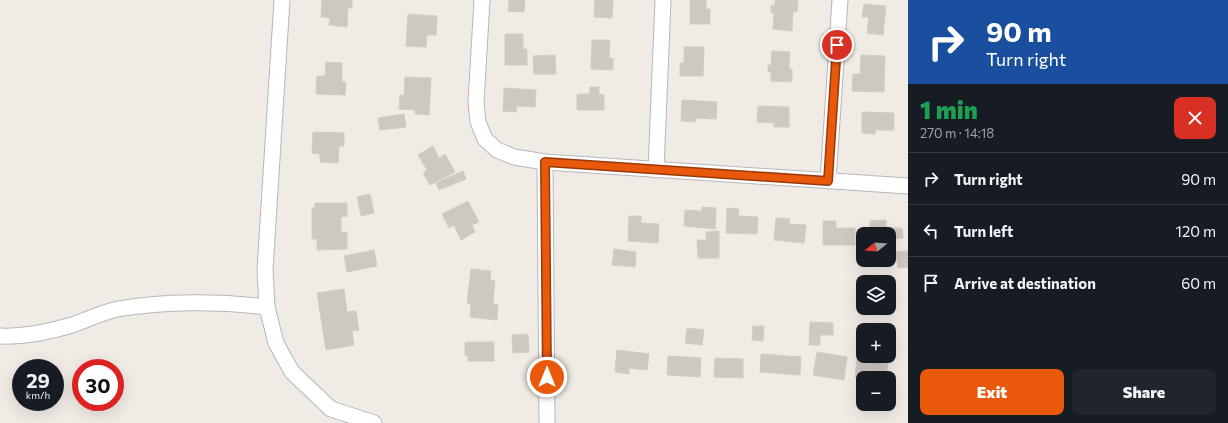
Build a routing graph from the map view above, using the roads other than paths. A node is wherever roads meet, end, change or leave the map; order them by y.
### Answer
1 (282, 0) edge
2 (482, 0) edge
3 (663, 0) edge
4 (840, 0) edge
5 (545, 162) junction
6 (656, 170) junction
7 (828, 181) junction
8 (908, 186) edge
9 (267, 307) junction
10 (0, 336) edge
11 (331, 409) junction
12 (338, 423) edge
13 (374, 423) edge
14 (547, 423) edge

1 - 9 street
2 - 5 street
3 - 6 street
4 - 7 street
5 - 6 street
5 - 14 street
6 - 7 street
7 - 8 street
9 - 10 street
9 - 11 street
11 - 12 street
11 - 13 street

